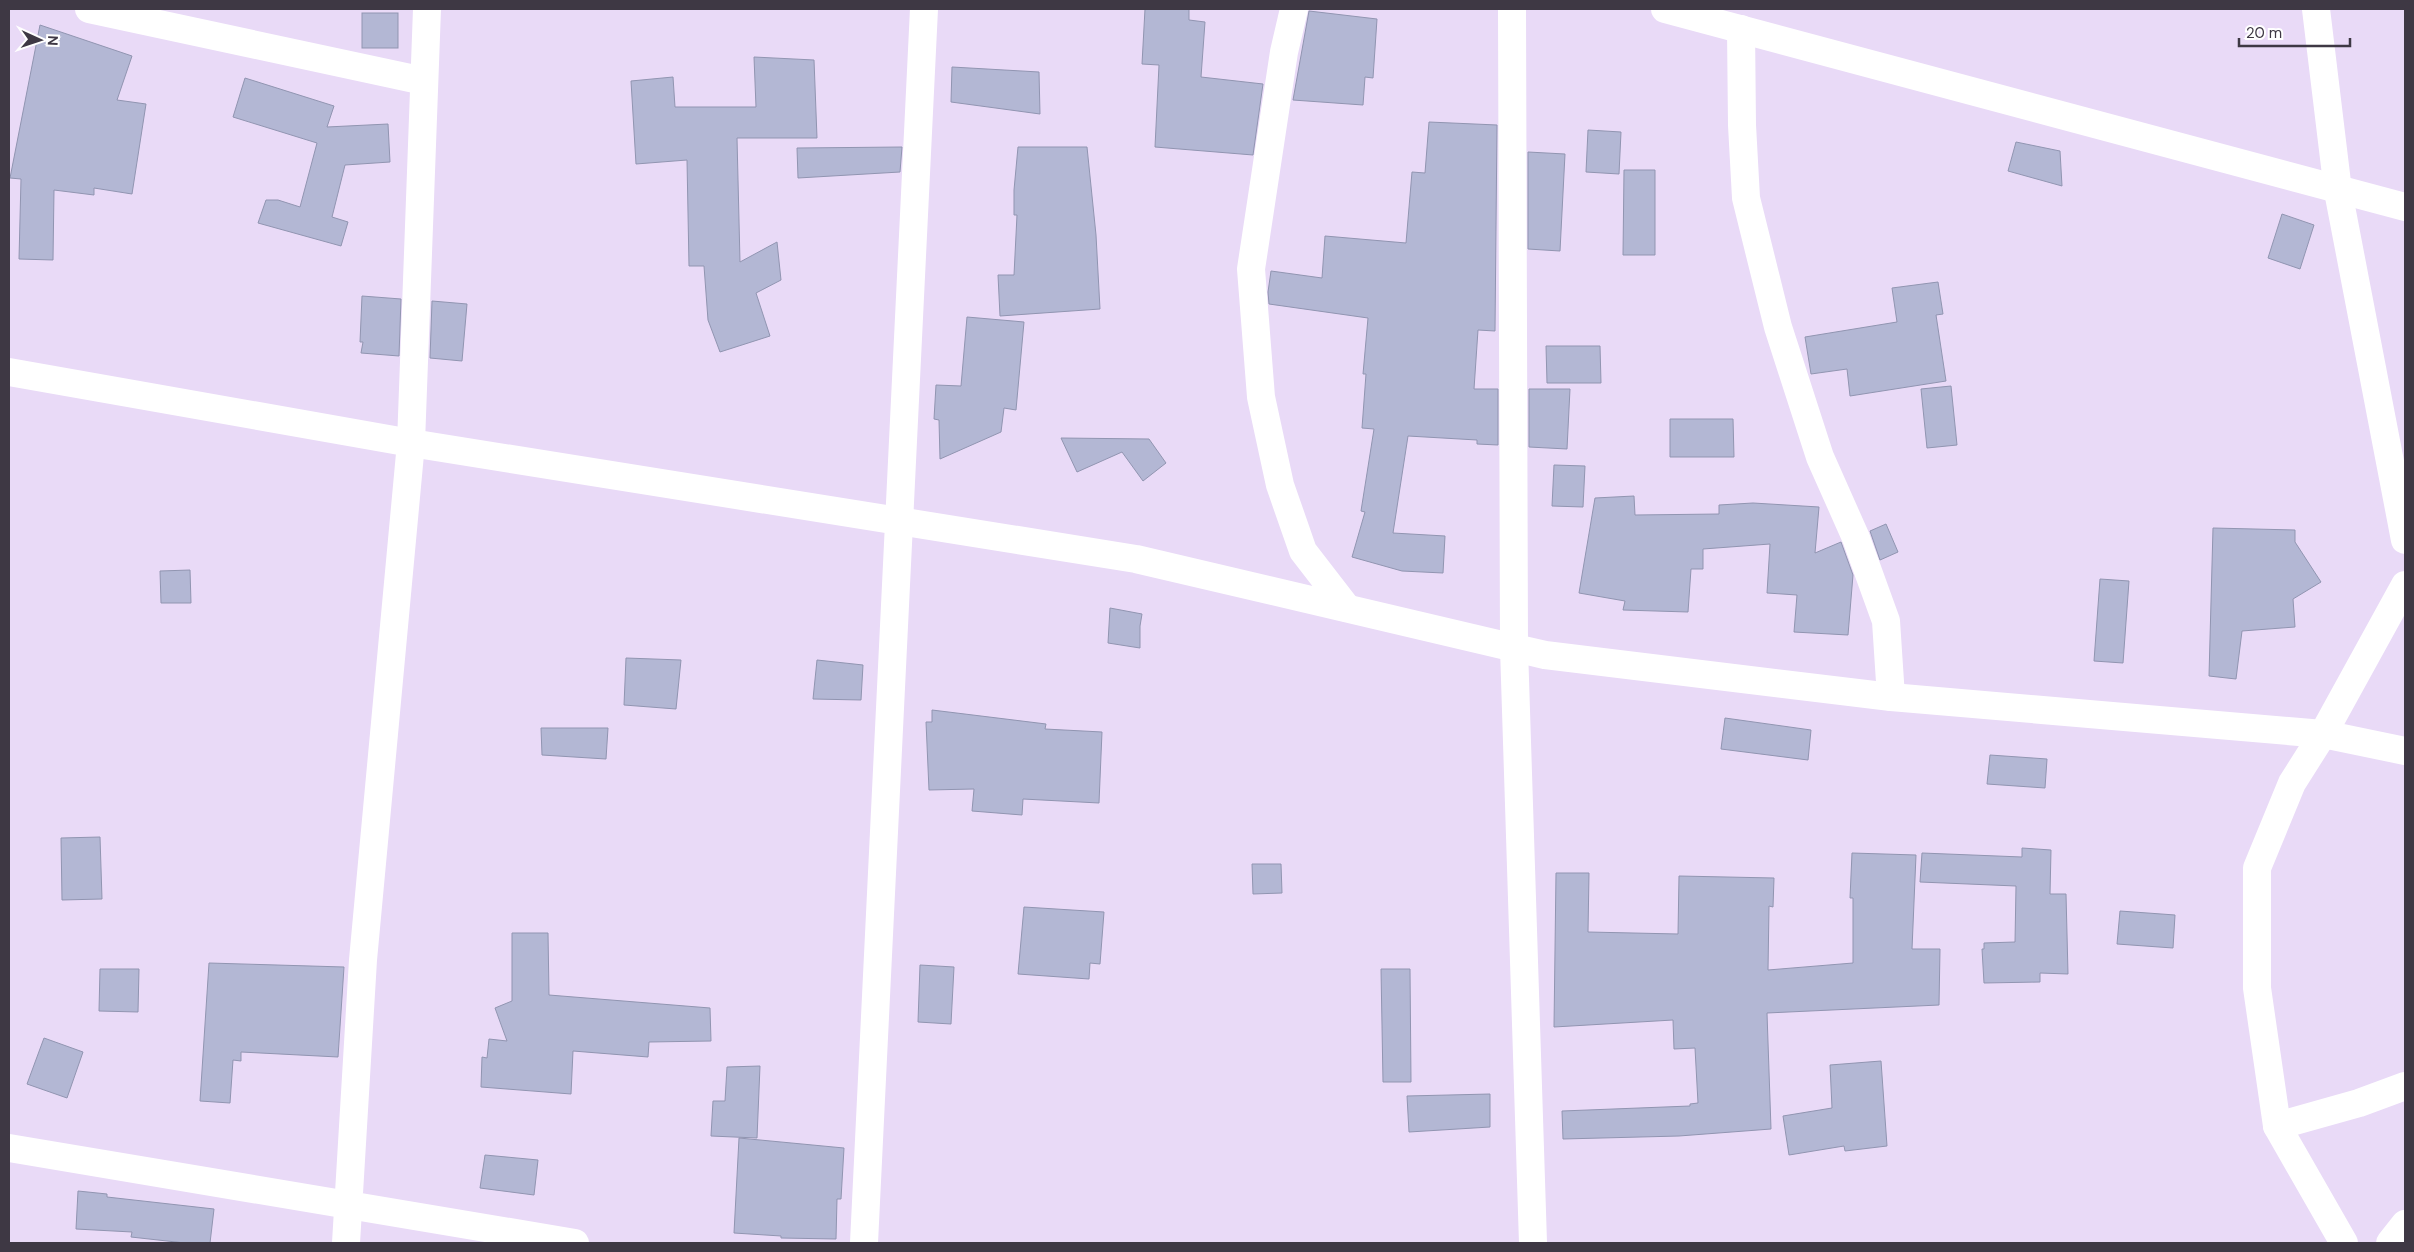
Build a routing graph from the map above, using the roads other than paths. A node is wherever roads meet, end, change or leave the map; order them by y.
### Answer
1 (89, 9) edge
2 (427, 9) edge
3 (924, 9) edge
4 (1294, 9) edge
5 (1512, 9) edge
6 (1665, 9) edge
7 (2316, 9) edge
8 (1741, 29) junction
9 (424, 81) junction
10 (2338, 191) junction
11 (2405, 207) edge
12 (9, 372) edge
13 (411, 443) junction
14 (898, 521) junction
15 (2405, 540) edge
16 (2405, 585) edge
17 (1347, 608) junction
18 (1514, 648) junction
19 (1891, 697) junction
20 (2323, 734) junction
21 (2405, 751) edge
22 (2405, 1086) edge
23 (2277, 1126) junction
24 (9, 1148) edge
25 (348, 1207) junction
26 (2405, 1224) edge
27 (346, 1243) edge
28 (574, 1243) edge
29 (864, 1243) edge
30 (1533, 1243) edge
31 (2344, 1243) edge
32 (2390, 1243) edge

1 - 9 street
2 - 9 street
3 - 14 street
4 - 17 street
5 - 18 street
6 - 8 street
7 - 10 street
8 - 10 street
8 - 19 street
9 - 13 street
10 - 11 street
10 - 15 street
12 - 13 street
13 - 14 street
13 - 25 street
14 - 17 street
14 - 29 street
16 - 20 street
17 - 18 street
18 - 19 street
18 - 30 street
19 - 20 street
20 - 21 street
20 - 23 street
22 - 23 street
23 - 31 street
24 - 25 street
25 - 27 street
25 - 28 street
26 - 32 street

